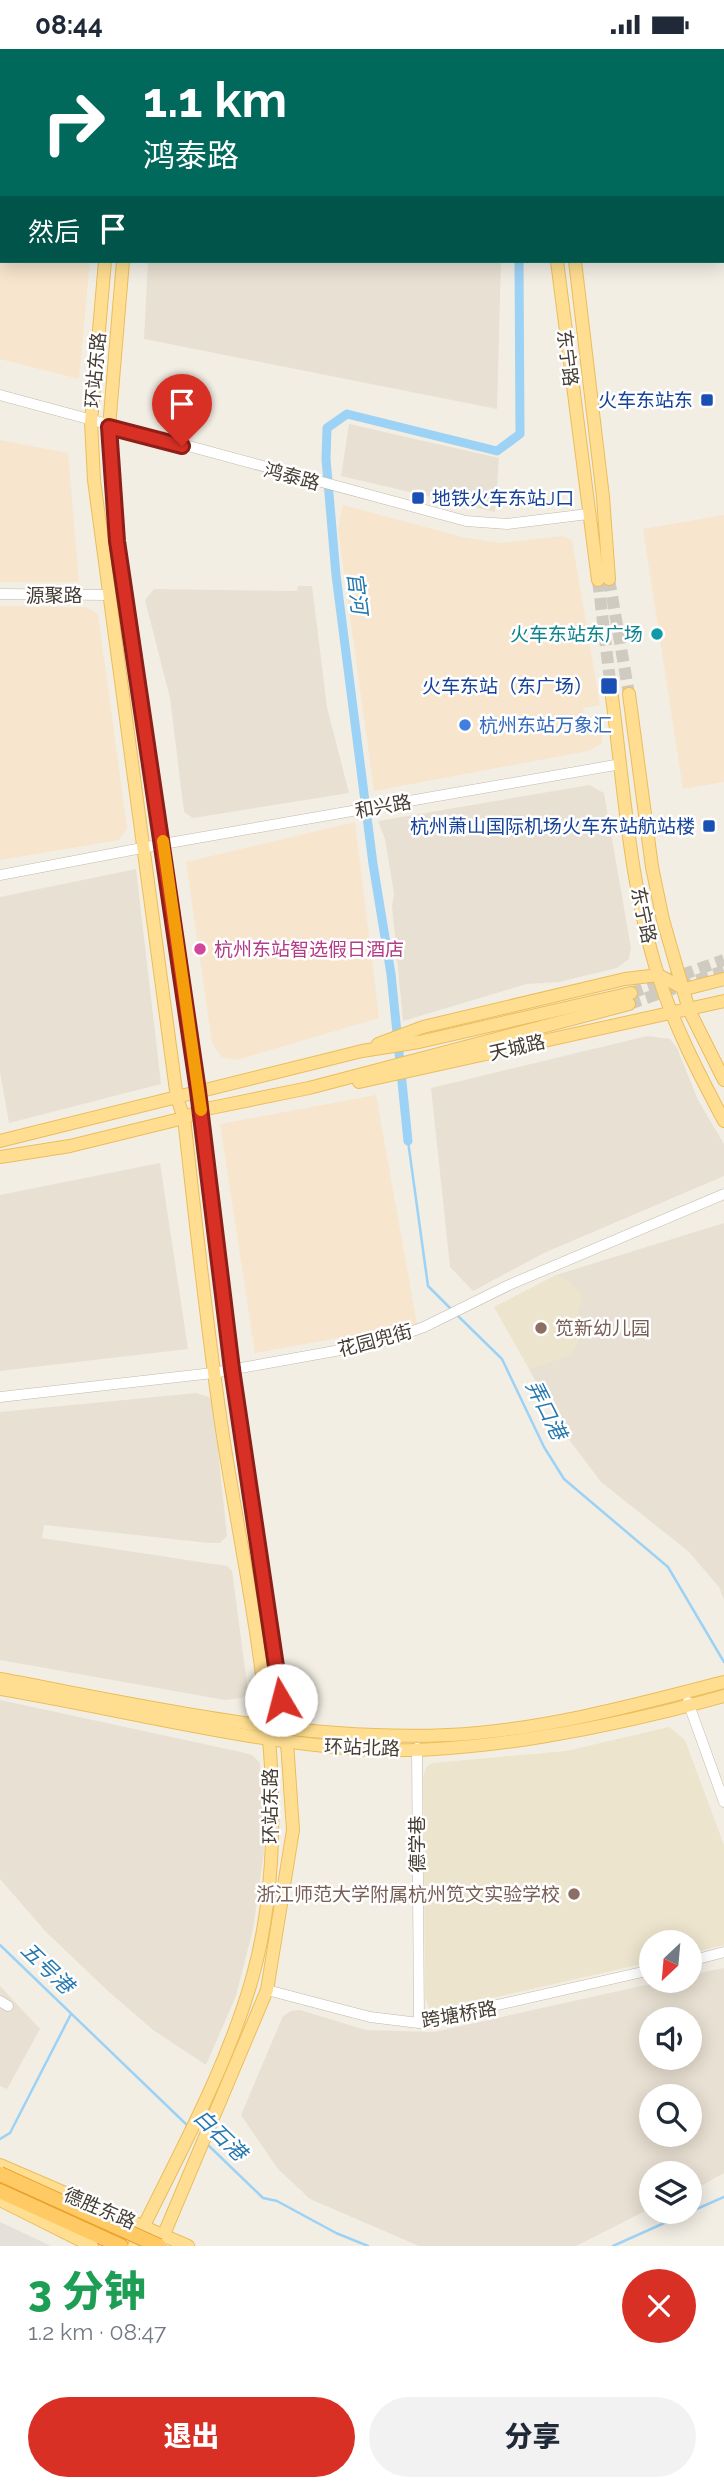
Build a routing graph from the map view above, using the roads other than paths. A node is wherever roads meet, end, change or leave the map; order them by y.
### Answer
1 (105, 263) edge
2 (123, 263) edge
3 (557, 263) edge
4 (575, 263) edge
5 (0, 395) edge
6 (91, 422) junction
7 (109, 427) junction
8 (588, 514) junction
9 (0, 594) edge
10 (108, 595) junction
11 (629, 694) tunnel mouth
12 (612, 697) tunnel mouth
13 (621, 764) junction
14 (163, 843) junction
15 (145, 849) junction
16 (0, 875) edge
17 (658, 975) junction
18 (724, 979) edge
19 (685, 989) junction
20 (724, 1001) edge
21 (690, 1010) junction
22 (673, 1013) junction
23 (415, 1037) junction
24 (362, 1052) junction
25 (418, 1065) junction
26 (724, 1080) edge
27 (198, 1091) junction
28 (177, 1098) junction
29 (201, 1110) junction
30 (184, 1118) junction
31 (724, 1121) edge
32 (0, 1141) edge
33 (0, 1157) edge
34 (724, 1194) edge
35 (232, 1369) junction
36 (213, 1373) junction
37 (0, 1398) edge
38 (0, 1679) edge
39 (724, 1682) edge
40 (0, 1689) edge
41 (718, 1697) edge
42 (687, 1700) junction
43 (268, 1725) junction
44 (285, 1727) junction
45 (269, 1741) junction
46 (288, 1742) junction
47 (418, 1748) junction
48 (724, 1802) edge
49 (724, 1952) edge
50 (702, 1958) edge
51 (639, 1973) edge
52 (267, 1990) junction
53 (419, 2023) junction
54 (2, 2160) edge
55 (0, 2174) edge
56 (0, 2191) edge
57 (0, 2202) edge
58 (144, 2227) junction
59 (160, 2242) edge
60 (92, 2246) edge
61 (121, 2246) edge
62 (134, 2246) edge
63 (188, 2246) edge

1 - 6 main road, 环站东路
2 - 7 main road, 环站东路
3 - 8 main road, 东宁路
4 - 8 main road, 东宁路
5 - 6 street, 鸿泰路
6 - 7 street, 鸿泰路
6 - 10 main road, 环站东路
7 - 8 street, 鸿泰路
7 - 14 main road, 环站东路
9 - 10 street, 源聚路
10 - 15 main road, 环站东路
11 - 19 main road, 东宁路
12 - 13 main road, 东宁路
13 - 14 street, 和兴路
13 - 17 main road, 东宁路
14 - 15 street, 和兴路
14 - 27 main road, 环站东路
15 - 16 street, 和兴路
15 - 28 main road, 环站东路
17 - 19 main road
17 - 22 main road, 东宁路
17 - 23 main road, 天城路
18 - 19 main road
19 - 21 main road, 东宁路
20 - 21 main road, 天城路
21 - 22 main road, 天城路
21 - 26 main road, 东宁路
22 - 25 main road, 天城路
22 - 31 main road, 东宁路
23 - 24 main road, 天城路
23 - 24 main road, 天城路
23 - 25 main road, 天城路
24 - 27 main road, 天城路
25 - 29 main road, 天城路
27 - 28 main road, 天城路
27 - 29 main road, 环站东路
28 - 30 main road, 环站东路
28 - 32 main road, 天城路
29 - 30 main road, 天城路
29 - 35 main road, 环站东路
30 - 33 main road, 天城路
30 - 36 main road, 环站东路
34 - 35 street, 花园兜街
35 - 36 street, 花园兜街
35 - 44 main road, 环站东路
36 - 37 street, 花园兜街
36 - 43 main road, 环站东路
38 - 43 main road, 环站北路
39 - 42 main road, 环站北路
40 - 45 main road, 环站北路
41 - 42 main road, 环站北路
42 - 44 main road, 环站北路
42 - 47 main road, 环站北路
42 - 48 street
43 - 44 main road, 环站北路
43 - 45 main road, 环站东路
44 - 46 main road, 环站东路
45 - 46 main road, 环站北路
45 - 58 main road, 环站东路
46 - 47 main road, 环站北路
46 - 52 main road, 环站东路
47 - 53 street, 德学巷
49 - 50 street
51 - 53 street, 跨塘桥路
52 - 53 street, 跨塘桥路
52 - 59 main road, 环站东路
54 - 58 main road, 德胜东路
55 - 59 highway, bridge
56 - 61 highway
57 - 60 main road, 德胜东路
58 - 59 main road, 德胜东路
58 - 62 main road, 环站东路
59 - 63 main road, 德胜东路

